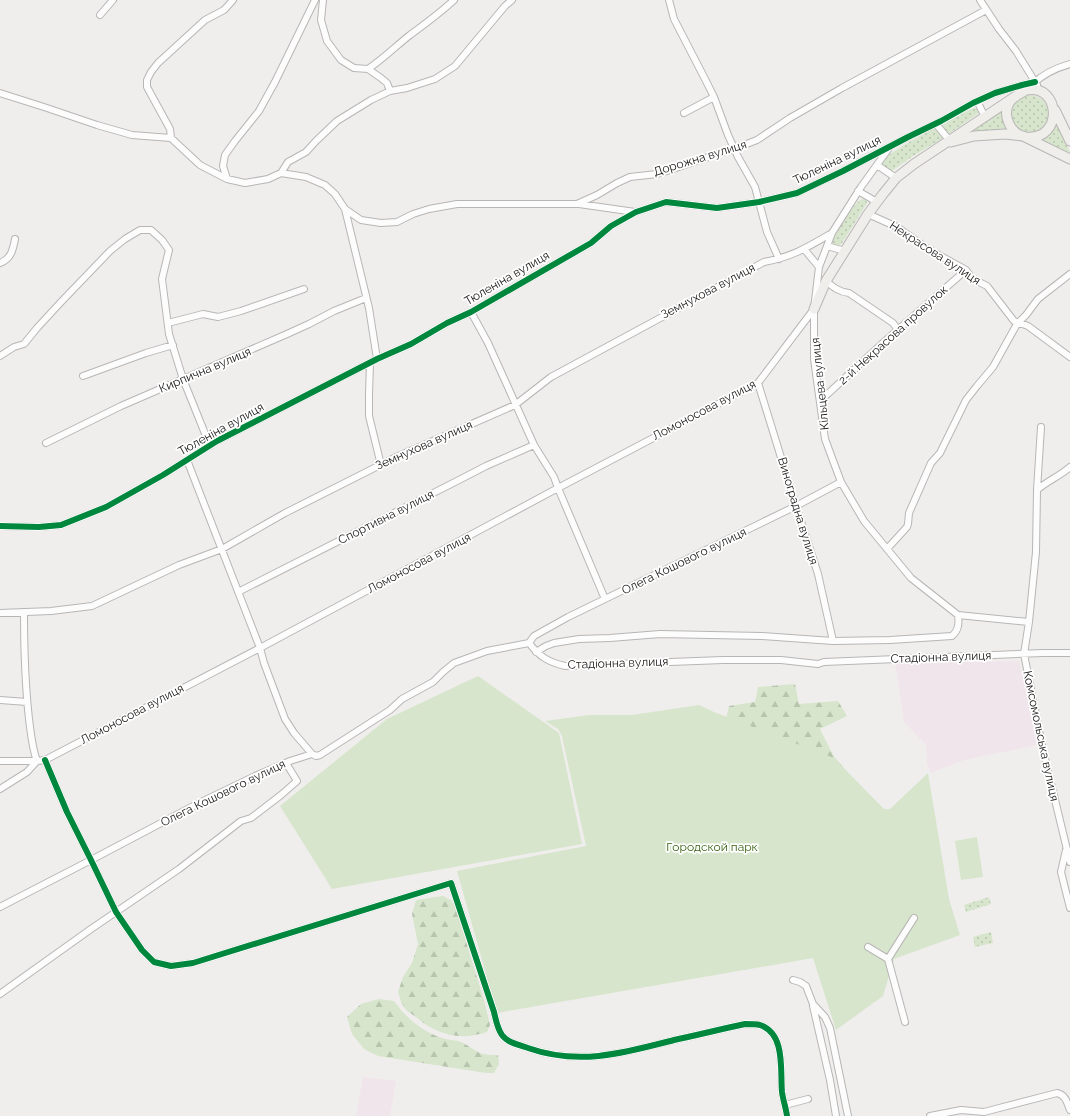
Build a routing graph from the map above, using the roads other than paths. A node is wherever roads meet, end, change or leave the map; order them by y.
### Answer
1 (113, 0) edge
2 (233, 0) edge
3 (315, 0) edge
4 (323, 0) edge
5 (454, 0) edge
6 (512, 0) edge
7 (669, 0) edge
8 (980, 0) edge
9 (986, 10) junction
10 (100, 15) dead end
11 (1070, 64) edge
12 (368, 69) junction
13 (1035, 82) junction
14 (1026, 90) junction
15 (390, 91) junction
16 (0, 93) edge
17 (1016, 96) junction
18 (1047, 96) junction
19 (714, 97) junction
20 (976, 102) junction
21 (1053, 107) junction
22 (684, 113) dead end
23 (985, 116) junction
24 (936, 124) junction
25 (1023, 136) junction
26 (171, 138) junction
27 (1070, 141) edge
28 (948, 142) junction
29 (890, 147) junction
30 (735, 148) junction
31 (1070, 159) edge
32 (877, 165) junction
33 (281, 173) junction
34 (896, 178) junction
35 (226, 180) junction
36 (858, 192) junction
37 (759, 202) junction
38 (877, 202) junction
39 (578, 204) junction
40 (345, 209) junction
41 (636, 212) junction
42 (868, 214) junction
43 (832, 233) junction
44 (15, 239) dead end
45 (827, 246) junction
46 (804, 249) junction
47 (845, 251) junction
48 (779, 259) junction
49 (0, 263) edge
50 (819, 267) junction
51 (966, 270) junction
52 (1070, 274) edge
53 (826, 281) junction
54 (304, 289) dead end
55 (366, 298) junction
56 (814, 309) junction
57 (471, 312) junction
58 (168, 323) junction
59 (1019, 323) junction
60 (898, 330) junction
61 (173, 345) junction
62 (0, 356) edge
63 (1070, 357) edge
64 (377, 359) junction
65 (370, 363) junction
66 (82, 376) dead end
67 (183, 379) junction
68 (758, 383) junction
69 (820, 401) junction
70 (515, 405) junction
71 (1041, 427) dead end
72 (46, 443) dead end
73 (534, 445) junction
74 (210, 446) junction
75 (187, 460) junction
76 (380, 465) junction
77 (1070, 467) edge
78 (842, 482) junction
79 (558, 488) junction
80 (1037, 490) junction
81 (796, 506) junction
82 (0, 526) edge
83 (222, 549) junction
84 (887, 549) junction
85 (238, 592) junction
86 (605, 599) junction
87 (24, 612) junction
88 (0, 613) edge
89 (958, 615) junction
90 (1029, 622) junction
91 (833, 641) junction
92 (529, 643) junction
93 (260, 648) junction
94 (536, 652) junction
95 (1070, 653) edge
96 (1024, 654) junction
97 (0, 700) edge
98 (27, 702) junction
99 (312, 754) junction
100 (46, 760) junction
101 (0, 761) edge
102 (37, 761) junction
103 (286, 763) junction
104 (0, 789) edge
105 (1067, 849) junction
106 (91, 860) junction
107 (1070, 862) edge
108 (0, 907) edge
109 (1070, 908) edge
110 (116, 912) junction
111 (914, 918) dead end
112 (868, 947) dead end
113 (888, 959) junction
114 (793, 980) dead end
115 (0, 994) edge
116 (813, 1004) junction
117 (906, 1022) dead end
118 (808, 1099) dead end
119 (785, 1105) junction
120 (1070, 1110) edge
121 (984, 1114) edge
122 (787, 1116) edge
123 (836, 1116) edge
124 (848, 1116) edge
125 (930, 1116) edge

1 - 10 street
2 - 26 street
3 - 35 street
4 - 12 street
5 - 12 street
6 - 15 street
7 - 19 street
8 - 9 street
9 - 13 street
9 - 30 street, Дорожна вулиця
11 - 13 street
12 - 15 street
13 - 14 street
13 - 18 street
13 - 20 street, Тюленіна вулиця
14 - 17 street, Кільцева вулиця
14 - 18 street
15 - 33 street
16 - 26 street
17 - 23 street, Кільцева вулиця
17 - 25 street
18 - 21 street
19 - 22 street
19 - 30 street
20 - 23 street
20 - 24 street, Тюленіна вулиця
21 - 25 street
21 - 27 street
23 - 28 street, Кільцева вулиця
24 - 28 street
24 - 29 street, Тюленіна вулиця
25 - 28 street
25 - 31 street
26 - 35 street
28 - 34 street, Кільцева вулиця
29 - 32 street
29 - 37 street, Тюленіна вулиця
30 - 37 street
30 - 39 street, Дорожна вулиця
32 - 34 street
32 - 36 street
33 - 35 street
33 - 40 street
34 - 38 street, Кільцева вулиця
36 - 38 street
36 - 43 street
37 - 41 street, Тюленіна вулиця
37 - 48 street
38 - 42 street, Кільцева вулиця
39 - 40 street, Дорожна вулиця
39 - 41 street
40 - 55 street
41 - 57 street, Тюленіна вулиця
42 - 47 street, Кільцева вулиця
42 - 51 street, Некрасова вулиця
43 - 45 street
43 - 46 street, Земнухова вулиця
44 - 49 street
45 - 47 street
45 - 50 street
46 - 48 street, Земнухова вулиця
46 - 50 street
47 - 53 street, Кільцева вулиця
48 - 70 street, Земнухова вулиця
50 - 56 street
51 - 59 street, Некрасова вулиця
51 - 60 street, 2-й Некрасова провулок
52 - 59 street
53 - 56 street, Кільцева вулиця
53 - 60 street
54 - 58 street
55 - 64 street
55 - 67 street, Кирпична вулиця
56 - 68 street, Ломоносова вулиця
56 - 69 street, Кільцева вулиця
57 - 64 street, Тюленіна вулиця
57 - 70 street
58 - 61 street
58 - 62 street
59 - 63 street, Некрасова вулиця
59 - 84 street
60 - 69 street, 2-й Некрасова провулок
61 - 66 street
61 - 67 street
64 - 65 street, Тюленіна вулиця
65 - 74 street, Тюленіна вулиця
65 - 76 street
67 - 72 street, Кирпична вулиця
67 - 74 street
68 - 79 street, Ломоносова вулиця
68 - 81 street, Виноградна вулиця
69 - 78 street, Кільцева вулиця
70 - 73 street
70 - 76 street, Земнухова вулиця
71 - 80 street, Комсомольська вулиця
73 - 79 street
73 - 85 street, Спортивна вулиця
74 - 75 street, Тюленіна вулиця
75 - 82 street, Тюленіна вулиця
75 - 83 street
76 - 83 street, Земнухова вулиця
77 - 80 street
78 - 81 street, Олега Кошового вулиця
78 - 84 street, Кільцева вулиця
79 - 86 street
79 - 93 street, Ломоносова вулиця
80 - 90 street, Комсомольська вулиця
81 - 86 street, Олега Кошового вулиця
81 - 91 street, Виноградна вулиця
83 - 85 street
83 - 87 street, Земнухова вулиця
84 - 89 street, Кільцева вулиця
85 - 93 street
86 - 92 street, Олега Кошового вулиця
87 - 88 street, Земнухова вулиця
87 - 98 street
89 - 90 street
89 - 91 street, Стадіонна вулиця
90 - 96 street, Комсомольська вулиця
91 - 94 street, Стадіонна вулиця
92 - 94 street
92 - 99 street, Олега Кошового вулиця
93 - 99 street
93 - 100 street, Ломоносова вулиця
94 - 96 street, Стадіонна вулиця
95 - 96 street, Стадіонна вулиця
96 - 105 street, Комсомольська вулиця
97 - 98 street
98 - 102 street
99 - 103 street, Олега Кошового вулиця
100 - 102 street, Ломоносова вулиця
100 - 106 street
101 - 102 street, Ломоносова вулиця
102 - 104 street
103 - 106 street, Олега Кошового вулиця
103 - 110 street
105 - 107 street, Комсомольська вулиця
105 - 109 street, Комсомольська вулиця
106 - 108 street, Олега Кошового вулиця
106 - 110 street
110 - 115 street
110 - 119 street
111 - 113 street
112 - 113 street
113 - 117 street
114 - 116 street
116 - 123 street
116 - 124 street
118 - 119 street
119 - 122 street
120 - 121 street
121 - 125 street

